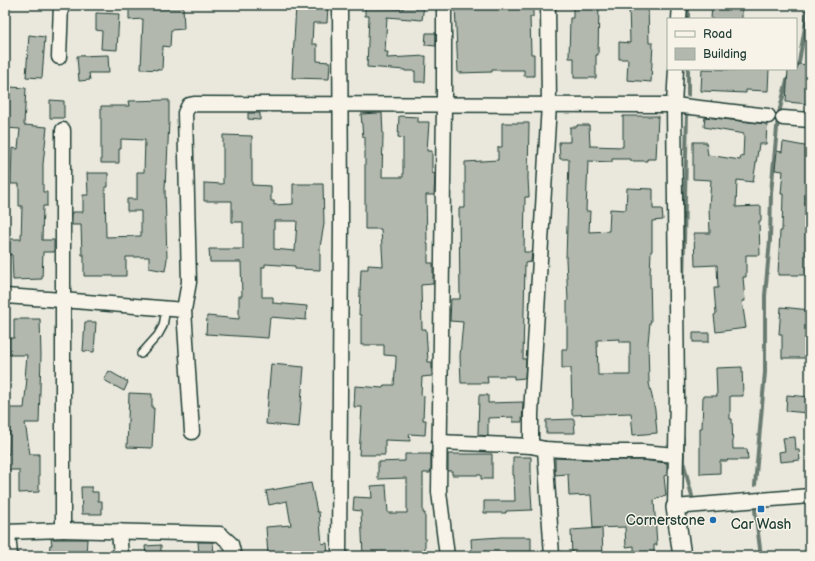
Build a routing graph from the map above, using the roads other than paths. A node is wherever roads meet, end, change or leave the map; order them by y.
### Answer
1 (61, 5) edge
2 (340, 5) edge
3 (444, 5) edge
4 (548, 5) edge
5 (680, 5) edge
6 (679, 18) edge
7 (59, 57) dead end
8 (676, 70) edge
9 (339, 104) junction
10 (444, 104) junction
11 (549, 104) junction
12 (674, 105) junction
13 (768, 116) dead end
14 (783, 118) dead end
15 (810, 120) edge
16 (63, 130) dead end
17 (5, 296) edge
18 (62, 300) junction
19 (166, 309) junction
20 (184, 310) junction
21 (141, 354) dead end
22 (192, 432) dead end
23 (439, 442) junction
24 (538, 448) junction
25 (676, 456) junction
26 (810, 496) edge
27 (675, 507) junction
28 (63, 530) junction
29 (119, 531) junction
30 (6, 532) edge
31 (10, 556) edge
32 (121, 556) edge
33 (234, 556) edge
34 (339, 556) edge
35 (447, 556) edge
36 (552, 556) edge
37 (682, 556) edge

1 - 7 street
2 - 9 street
3 - 10 street
4 - 11 street
5 - 6 street
8 - 12 street
9 - 10 street
9 - 20 street
9 - 34 street
10 - 11 street
10 - 23 street
11 - 12 street
11 - 24 street
12 - 13 street
12 - 25 street
14 - 15 street
16 - 18 street
17 - 18 street
18 - 19 street
18 - 28 street
19 - 20 street
19 - 21 lane
20 - 22 street
23 - 24 street
23 - 35 street
24 - 25 street
24 - 36 street
25 - 27 street
26 - 27 street
27 - 37 street
28 - 29 street
28 - 30 street
29 - 32 street
29 - 33 street
30 - 31 street

